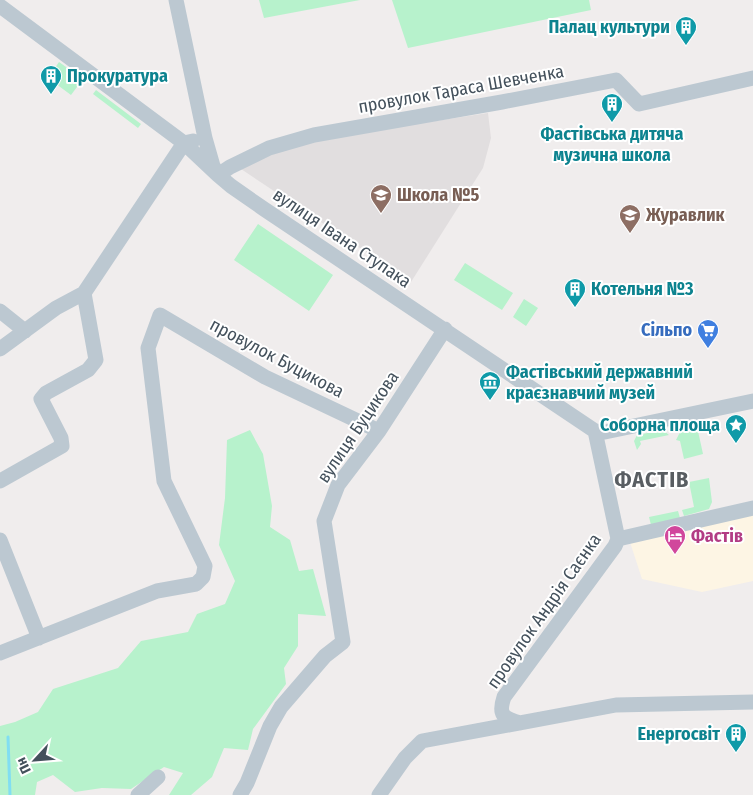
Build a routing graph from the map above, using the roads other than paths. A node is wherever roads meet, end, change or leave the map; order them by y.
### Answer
1 (176, 0) edge
2 (0, 6) edge
3 (753, 78) edge
4 (204, 138) junction
5 (184, 143) junction
6 (218, 175) junction
7 (84, 293) junction
8 (0, 311) edge
9 (445, 329) junction
10 (25, 331) junction
11 (0, 349) edge
12 (753, 401) edge
13 (379, 431) junction
14 (595, 431) junction
15 (0, 481) edge
16 (753, 508) edge
17 (618, 539) junction
18 (2, 549) edge
19 (39, 638) junction
20 (0, 653) edge
21 (753, 702) edge
22 (520, 723) junction
23 (158, 777) dead end
24 (138, 795) edge
25 (240, 795) edge
26 (379, 795) edge

1 - 4 street, вулиця Івана Ступака
2 - 5 street
3 - 6 street, провулок Тараса Шевченка
4 - 5 street
4 - 6 street, вулиця Івана Ступака
5 - 6 street
5 - 7 street
6 - 9 street, вулиця Івана Ступака
7 - 10 street
7 - 15 street
8 - 10 street
9 - 13 street, вулиця Буцикова
9 - 14 street, вулиця Івана Ступака
10 - 11 street
12 - 14 street
13 - 19 street, провулок Буцикова
13 - 25 street, вулиця Буцикова
14 - 17 street
16 - 17 street
17 - 22 street, провулок Андрія Саєнка
18 - 19 street
19 - 20 street
21 - 22 street
22 - 26 street
23 - 24 street

